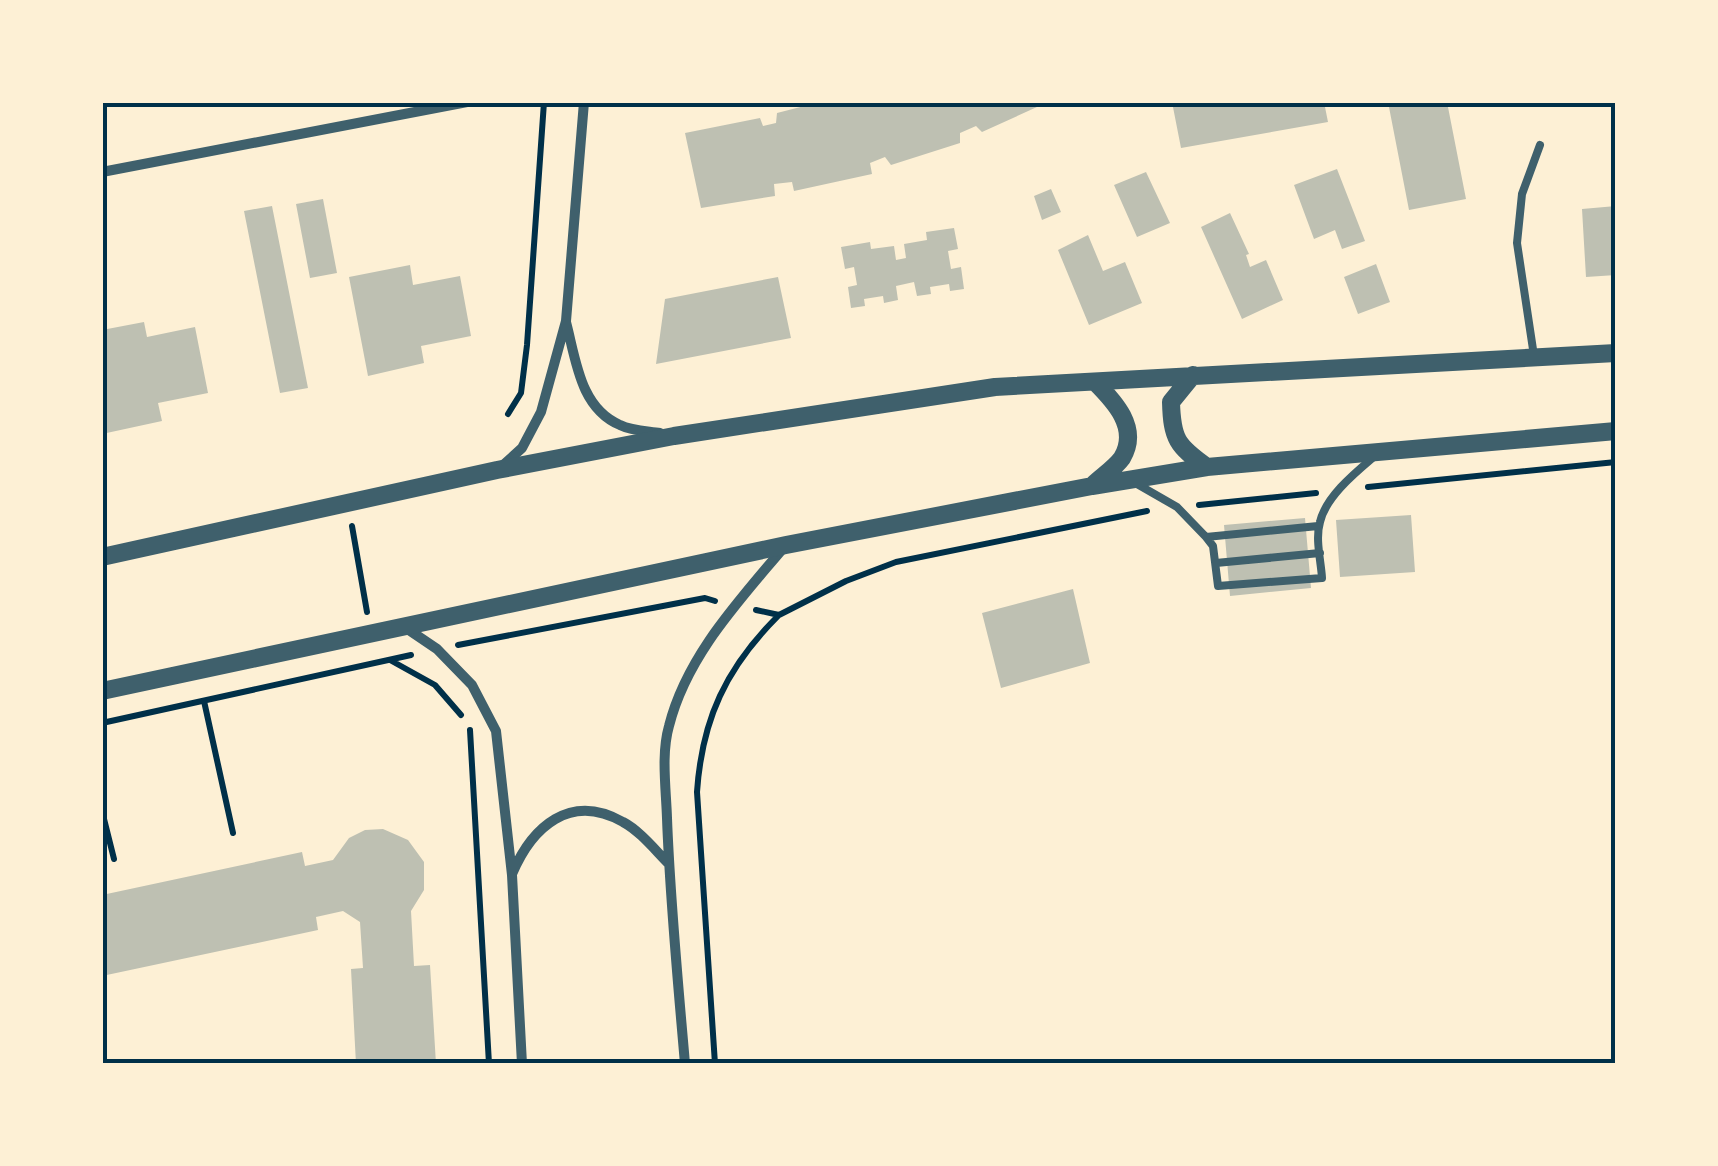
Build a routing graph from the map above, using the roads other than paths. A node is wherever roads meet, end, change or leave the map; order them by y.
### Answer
1 (467, 102) edge
2 (584, 102) edge
3 (1540, 144) dead end
4 (102, 172) edge
5 (566, 321) junction
6 (1616, 354) edge
7 (1534, 356) junction
8 (1192, 376) junction
9 (1095, 382) junction
10 (1616, 431) edge
11 (674, 436) junction
12 (1379, 452) junction
13 (1207, 466) junction
14 (497, 470) junction
15 (1128, 480) junction
16 (1092, 486) junction
17 (1318, 526) junction
18 (1206, 537) junction
19 (786, 546) junction
20 (1320, 553) junction
21 (102, 558) edge
22 (1216, 562) junction
23 (406, 628) junction
24 (102, 691) edge
25 (669, 864) junction
26 (512, 874) junction
27 (522, 1064) edge
28 (684, 1064) edge

1 - 4 street
2 - 5 street
3 - 7 lane
5 - 11 street
5 - 14 street
6 - 7 street
7 - 8 street
8 - 9 street
8 - 13 street
9 - 11 street
9 - 16 street
10 - 12 street
11 - 14 street
12 - 13 street
12 - 17 lane
13 - 15 street
14 - 21 street
15 - 16 street
15 - 18 lane
16 - 19 street
17 - 18 lane
17 - 20 lane
18 - 22 lane
19 - 23 street
19 - 25 street
20 - 22 lane
20 - 22 lane
23 - 24 street
23 - 26 street
25 - 26 street
25 - 28 street
26 - 27 street

